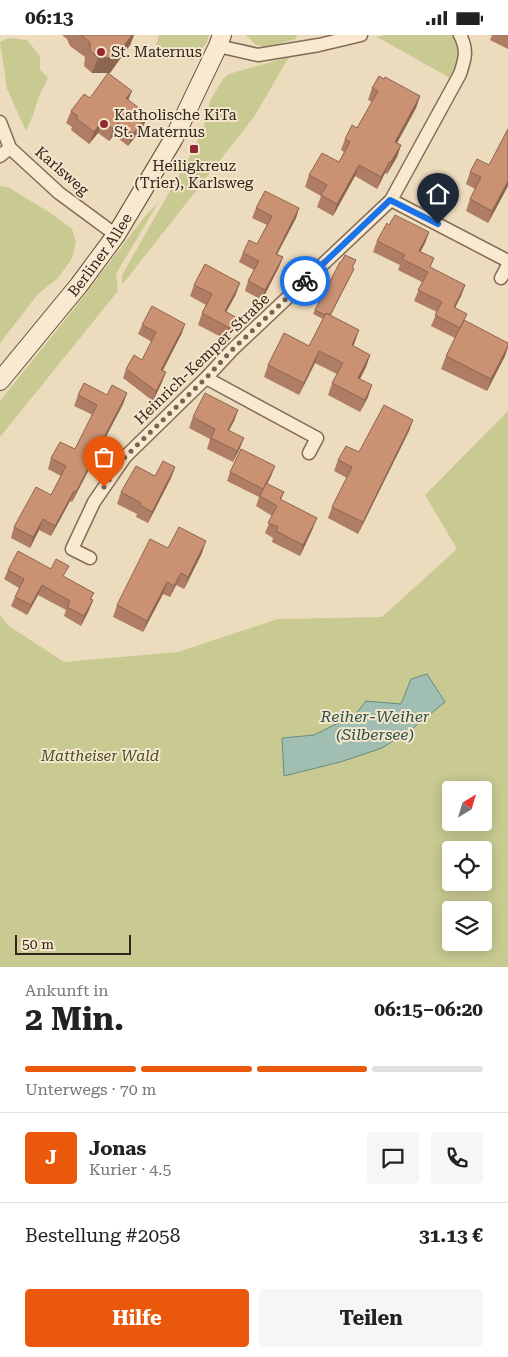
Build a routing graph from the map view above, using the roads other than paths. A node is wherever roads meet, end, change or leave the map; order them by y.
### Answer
1 (361, 35) edge
2 (460, 35) edge
3 (220, 41) edge
4 (0, 122) edge
5 (10, 147) junction
6 (0, 156) edge
7 (390, 200) junction
8 (116, 235) junction
9 (508, 261) edge
10 (508, 265) edge
11 (501, 278) dead end
12 (206, 378) junction
13 (0, 381) edge
14 (309, 453) dead end
15 (90, 558) dead end

1 - 3 street
2 - 7 street, Heinrich-Kemper-Straße
3 - 8 street, Berliner Allee
4 - 5 street, Karlsweg
5 - 6 street
5 - 8 street, Karlsweg
7 - 9 street
7 - 12 street, Heinrich-Kemper-Straße
8 - 13 street, Berliner Allee
10 - 11 street
12 - 14 street
12 - 15 street, Heinrich-Kemper-Straße

